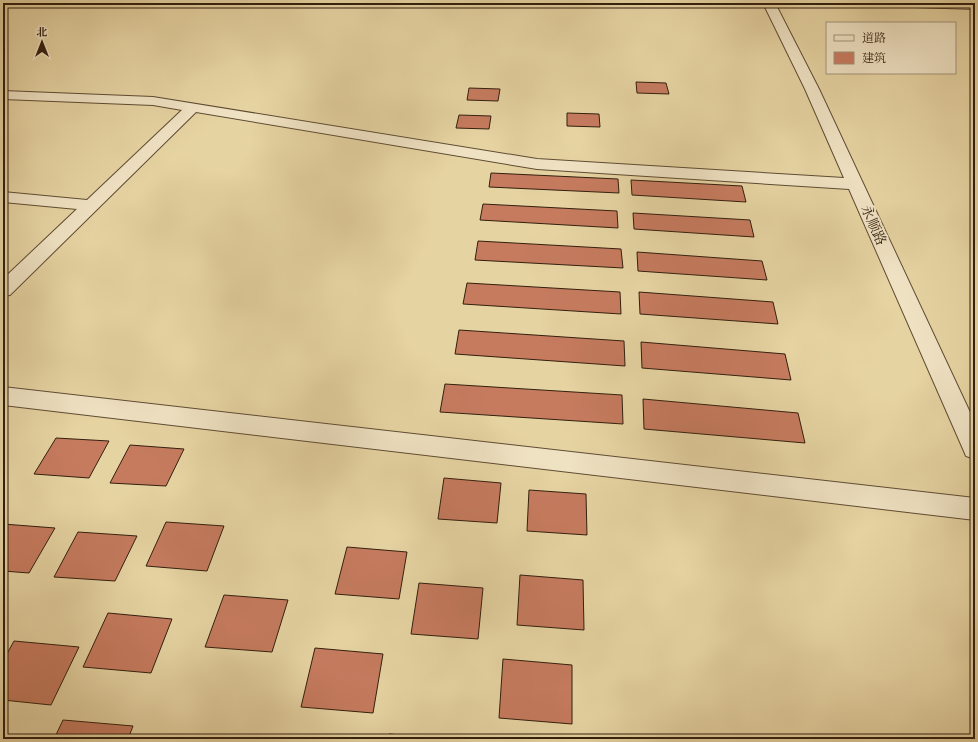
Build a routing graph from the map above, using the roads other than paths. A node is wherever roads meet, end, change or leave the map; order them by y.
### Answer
1 (769, 3) edge
2 (885, 3) edge
3 (975, 6) edge
4 (3, 95) edge
5 (192, 108) junction
6 (855, 184) junction
7 (3, 197) edge
8 (91, 205) junction
9 (3, 290) edge
10 (3, 396) edge
11 (975, 449) edge
12 (975, 509) edge

1 - 6 street, 永顺路
2 - 3 street
4 - 5 street
5 - 6 street
5 - 8 street
6 - 11 street, 永顺路
7 - 8 street
8 - 9 street
10 - 12 street

